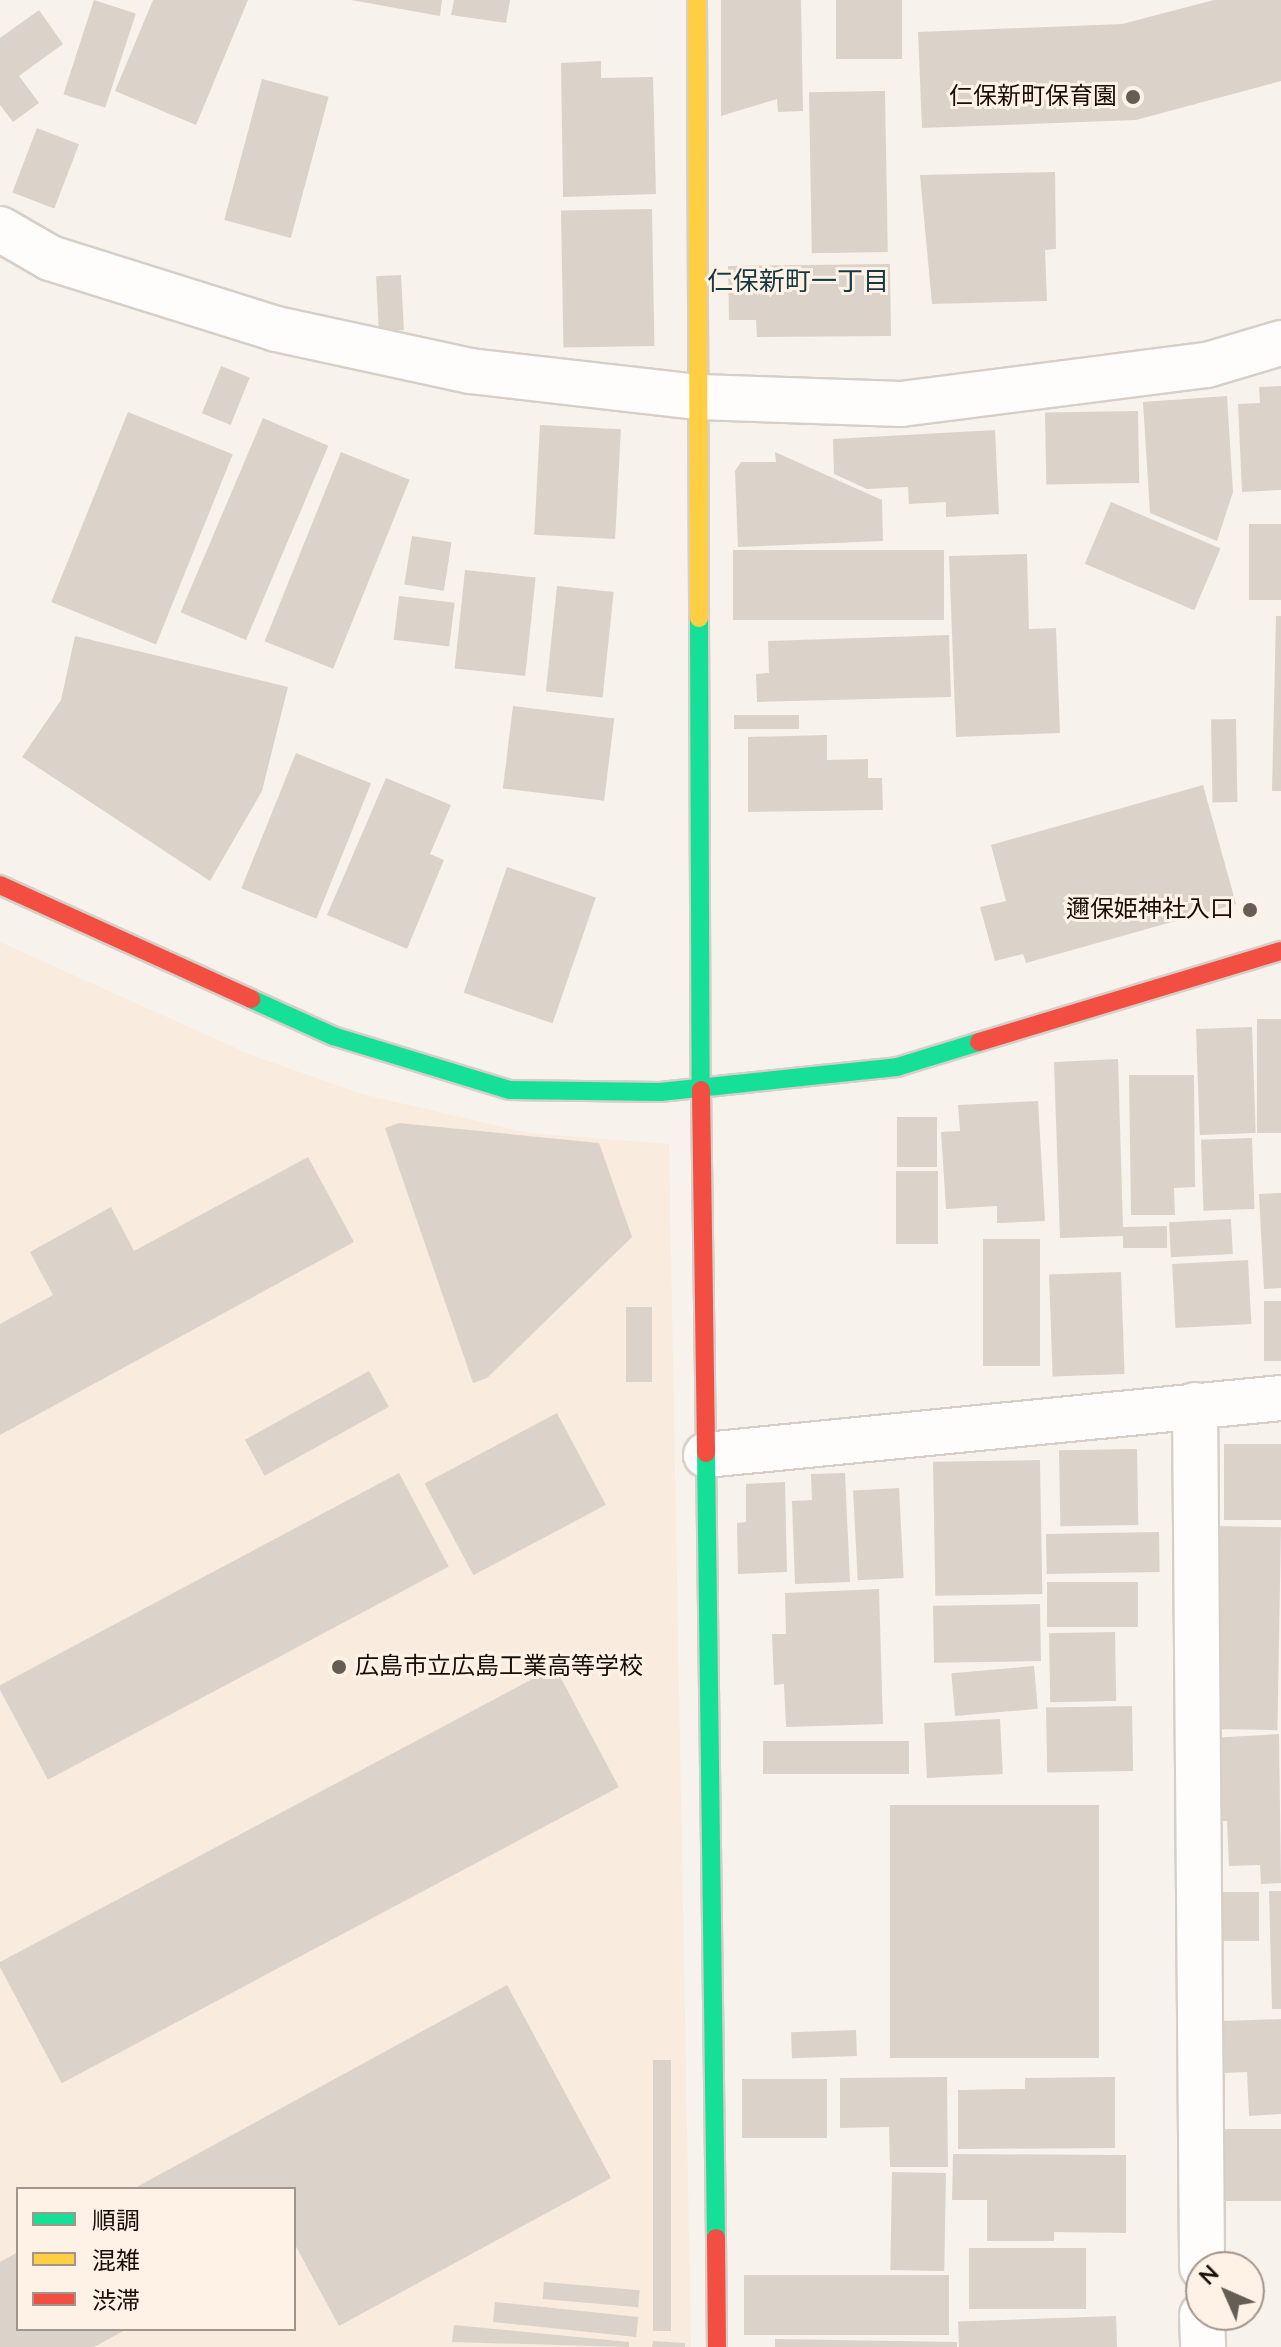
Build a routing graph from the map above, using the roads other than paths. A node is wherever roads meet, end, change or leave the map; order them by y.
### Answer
1 (697, 0) edge
2 (0, 229) edge
3 (1281, 343) edge
4 (699, 397) junction
5 (0, 885) edge
6 (1281, 951) edge
7 (701, 1089) junction
8 (1281, 1398) edge
9 (1195, 1405) junction
10 (706, 1455) junction
11 (1202, 2251) edge
12 (717, 2347) edge

1 - 4 street
2 - 4 street
3 - 4 street
4 - 7 street
5 - 7 street
6 - 7 street
7 - 10 street
8 - 9 street
9 - 10 street
9 - 11 street
10 - 12 street

